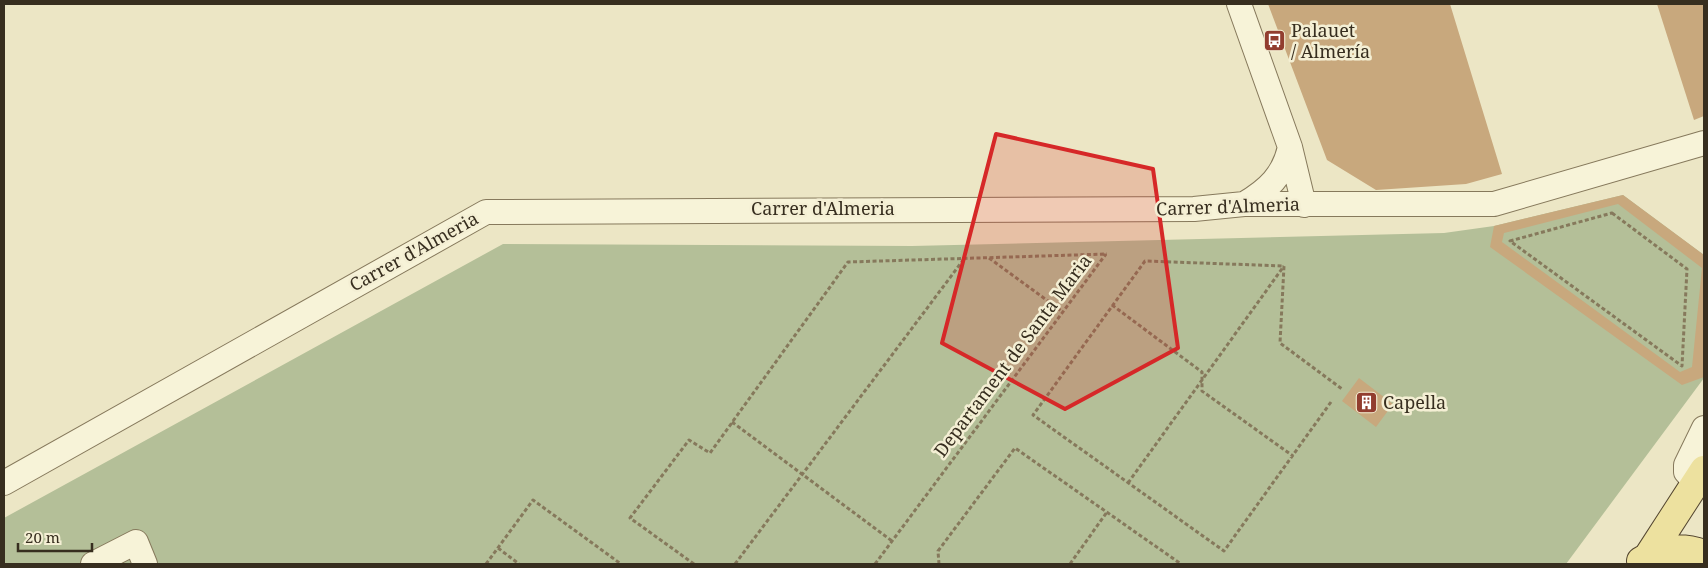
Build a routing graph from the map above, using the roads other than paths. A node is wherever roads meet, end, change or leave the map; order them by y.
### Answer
1 (1239, 4) edge
2 (1704, 143) edge
3 (1290, 147) junction
4 (1244, 204) junction
5 (1304, 205) junction
6 (1704, 428) edge
7 (1701, 477) edge
8 (4, 483) edge
9 (1704, 554) edge
10 (1642, 560) edge
11 (93, 564) edge
12 (145, 564) edge

1 - 3 street
2 - 5 street, Carrer d'Almeria
3 - 4 street
3 - 5 street
4 - 5 street, Carrer d'Almeria
4 - 8 street, Carrer d'Almeria
6 - 7 street
7 - 10 main road
9 - 10 main road
11 - 12 street

